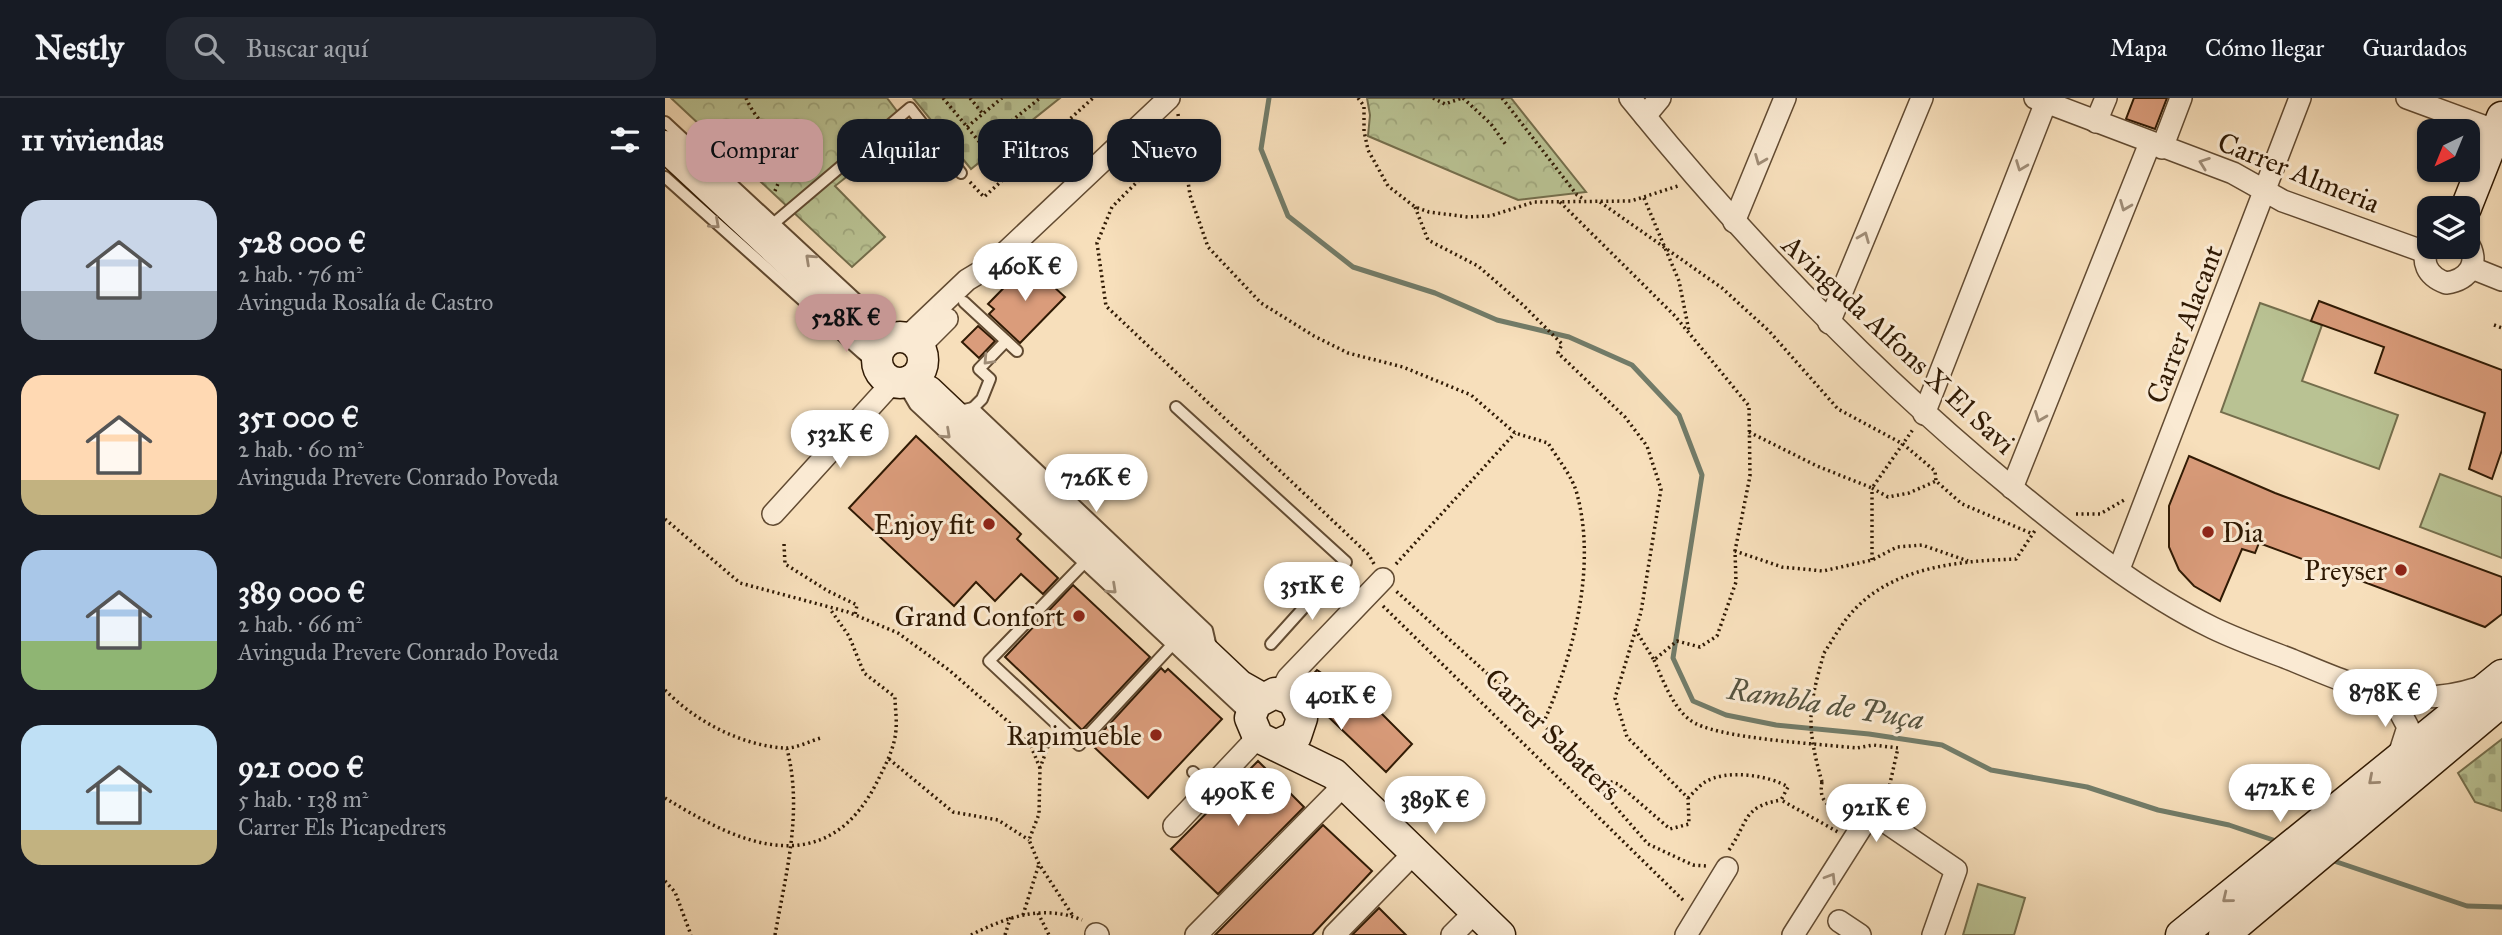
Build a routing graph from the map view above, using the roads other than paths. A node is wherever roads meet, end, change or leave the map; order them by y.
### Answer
1 (902, 98) edge
2 (1630, 98) edge
3 (1660, 98) edge
4 (1785, 98) edge
5 (1921, 98) edge
6 (2106, 98) edge
7 (2181, 98) edge
8 (2300, 98) edge
9 (2407, 98) edge
10 (2041, 100) edge
11 (1173, 104) edge
12 (910, 108) junction
13 (1645, 116) junction
14 (919, 119) edge
15 (665, 122) edge
16 (2096, 122) junction
17 (2500, 127) edge
18 (2156, 145) junction
19 (665, 146) edge
20 (665, 177) edge
21 (2265, 194) junction
22 (2471, 196) edge
23 (1734, 222) junction
24 (773, 224) junction
25 (2417, 245) edge
26 (2428, 259) edge
27 (2473, 259) edge
28 (992, 265) junction
29 (2472, 268) junction
30 (2502, 280) edge
31 (964, 302) junction
32 (1829, 323) junction
33 (1006, 341) junction
34 (1017, 351) dead end
35 (898, 366) junction
36 (1176, 407) dead end
37 (962, 411) junction
38 (1924, 414) junction
39 (2012, 488) junction
40 (773, 514) dead end
41 (1084, 563) junction
42 (2119, 569) junction
43 (1335, 573) junction
44 (1372, 590) joint
45 (1271, 644) dead end
46 (1172, 645) junction
47 (2499, 686) edge
48 (2392, 697) junction
49 (1260, 712) junction
50 (2399, 758) junction
51 (1193, 772) dead end
52 (1340, 779) junction
53 (1210, 788) junction
54 (1174, 826) dead end
55 (2329, 834) junction
56 (1415, 852) junction
57 (1727, 867) road end
58 (1476, 911) junction
59 (1839, 921) dead end
60 (1196, 935) edge
61 (1334, 935) edge
62 (1453, 935) edge
63 (1500, 935) edge
64 (1686, 935) edge
65 (1793, 935) edge
66 (1860, 935) edge
67 (1933, 935) edge
68 (2181, 935) edge
69 (2224, 935) edge

1 - 12 lane
2 - 13 street, Avinguda Alfons X El Savi
3 - 13 street
4 -> 23 street
32 -> 5 street
6 - 16 street
7 - 18 street
8 - 21 street, Carrer Alacant
9 - 17 street
10 - 16 street, Carrer Almeria
10 -> 38 street
11 - 28 street
12 - 14 lane
12 - 24 lane
13 - 23 street, Avinguda Alfons X El Savi
15 - 24 lane
16 - 18 street, Carrer Almeria
17 - 22 street
21 -> 18 street, Carrer Almeria
18 -> 39 street
19 - 35 street
20 -> 35 lane
21 - 25 street, Carrer Almeria
21 - 42 street, Carrer Alacant
23 - 32 street, Avinguda Alfons X El Savi
35 -> 24 lane
26 - 29 street
27 - 29 street
28 - 31 street
28 - 35 street
29 - 30 street
31 - 33 lane
31 - 35 street
32 - 38 street, Avinguda Alfons X El Savi
33 - 34 lane
33 -> 37 lane
35 - 37 street
35 - 40 street
35 -> 41 lane
36 - 43 lane
37 - 49 street
38 - 39 street, Avinguda Alfons X El Savi
39 - 42 street, Avinguda Alfons X El Savi
41 -> 46 lane
41 - 46 lane
42 - 48 street, Avinguda Alfons X El Savi
43 - 44 lane
43 - 45 lane
44 - 49 street
46 - 49 lane
47 - 48 street, Avinguda Alfons X El Savi
47 - 50 street
47 - 55 street
48 - 50 street
49 - 52 street
49 - 52 street
49 - 53 street
50 -> 55 street
51 - 53 lane
52 - 56 street
52 - 60 street
53 - 54 street
55 -> 68 street
55 - 69 street
56 - 58 street
56 - 61 street
57 - 64 street
58 - 62 street
58 - 63 street
59 - 66 street
65 -> 67 street

